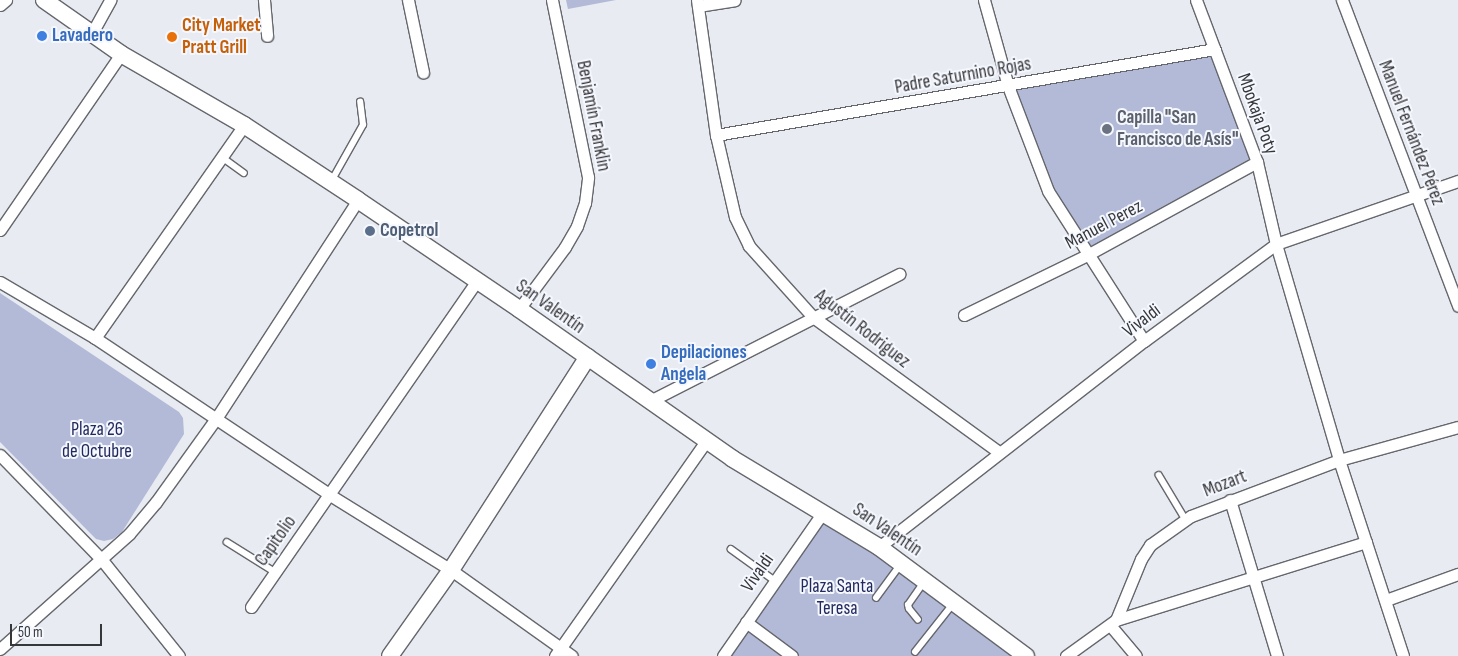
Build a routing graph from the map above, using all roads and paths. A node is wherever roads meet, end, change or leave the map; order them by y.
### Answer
1 (6, 0) edge
2 (44, 0) edge
3 (110, 0) edge
4 (264, 0) edge
5 (408, 0) edge
6 (552, 0) edge
7 (735, 0) edge
8 (984, 0) edge
9 (1196, 0) edge
10 (1342, 0) edge
11 (698, 3) edge
12 (0, 5) edge
13 (92, 33) junction
14 (267, 36) dead end
15 (1214, 50) junction
16 (121, 54) junction
17 (423, 72) dead end
18 (1008, 86) junction
19 (360, 102) dead end
20 (244, 125) junction
21 (716, 135) junction
22 (222, 157) junction
23 (1257, 162) junction
24 (244, 172) dead end
25 (1458, 181) edge
26 (330, 182) junction
27 (1417, 196) junction
28 (358, 200) junction
29 (0, 230) edge
30 (1276, 244) junction
31 (1086, 255) junction
32 (899, 274) dead end
33 (1453, 277) edge
34 (0, 282) edge
35 (478, 282) junction
36 (1458, 306) edge
37 (518, 309) junction
38 (964, 315) dead end
39 (813, 317) junction
40 (95, 338) junction
41 (1144, 341) junction
42 (588, 357) junction
43 (650, 401) junction
44 (217, 417) junction
45 (1458, 427) edge
46 (708, 440) junction
47 (1000, 452) junction
48 (0, 455) edge
49 (1339, 460) junction
50 (1159, 474) dead end
51 (330, 495) junction
52 (1230, 500) junction
53 (823, 512) junction
54 (1186, 520) junction
55 (227, 542) dead end
56 (1366, 542) junction
57 (879, 547) junction
58 (730, 549) dead end
59 (102, 560) junction
60 (902, 563) junction
61 (451, 570) junction
62 (275, 572) junction
63 (1458, 574) edge
64 (1252, 577) junction
65 (774, 580) junction
66 (926, 580) junction
67 (876, 598) dead end
68 (1386, 600) junction
69 (954, 602) junction
70 (250, 607) dead end
71 (918, 620) dead end
72 (746, 622) junction
73 (1113, 623) junction
74 (0, 649) edge
75 (557, 652) edge
76 (915, 652) dead end
77 (179, 656) edge
78 (390, 656) edge
79 (572, 656) edge
80 (723, 656) edge
81 (792, 656) edge
82 (1026, 656) edge
83 (1066, 656) edge
84 (1136, 656) edge
85 (1277, 656) edge
86 (1403, 656) edge

1 - 12 street
2 - 13 main road, San Valentín
3 - 13 street
4 - 14 street
5 - 17 street
6 - 37 street, Benjamín Franklin
7 - 11 street
8 - 18 street
9 - 15 street, Mbokaja Poty
10 - 27 street, Manuel Fernández Pérez
11 - 21 street, Agustín Rodriguez
13 - 16 main road, San Valentín
15 - 18 street, Padre Saturnino Rojas
15 - 23 street, Mbokaja Poty
16 - 20 main road, San Valentín
16 - 29 street
18 - 21 street, Padre Saturnino Rojas
18 - 31 street
19 - 26 lane
20 - 22 street
20 - 26 main road, San Valentín
21 - 39 street, Agustín Rodriguez
22 - 24 lane
22 - 40 street
23 - 30 street, Mbokaja Poty
23 - 31 street, Manuel Perez
25 - 27 street, Vivaldi
26 - 28 main road, San Valentín
27 - 30 street, Vivaldi
27 - 33 street, Manuel Fernández Pérez
28 - 35 main road, San Valentín
28 - 44 street
30 - 41 street, Vivaldi
30 - 49 street, Mbokaja Poty
31 - 38 street, Manuel Perez
31 - 41 street
32 - 39 street
33 - 36 street, Manuel Fernández Pérez
34 - 40 street
35 - 37 main road, San Valentín
35 - 51 street, Capitolio
37 - 42 main road, San Valentín
39 - 43 street
39 - 47 street, Agustín Rodriguez
40 - 44 street
41 - 47 street, Vivaldi
42 - 43 main road, San Valentín
42 - 61 main road
43 - 46 main road, San Valentín
44 - 51 street
44 - 59 street
45 - 49 street, Mozart
46 - 53 main road, San Valentín
46 - 75 street
47 - 57 street, Vivaldi
48 - 59 street
49 - 52 street, Mozart
49 - 56 street, Mbokaja Poty
50 - 54 lane
51 - 61 street
51 - 62 street, Capitolio
52 - 54 street, Mozart
52 - 64 street
53 - 57 main road, San Valentín
53 - 65 street, Vivaldi
54 - 73 street, Mozart
55 - 62 lane
56 - 64 street
56 - 68 street, Mbokaja Poty
57 - 60 main road, San Valentín
58 - 65 lane
59 - 74 street
59 - 77 street
60 - 66 main road, San Valentín
60 - 67 lane
61 - 75 street
61 - 78 main road
62 - 70 street, Capitolio
63 - 68 street
64 - 73 street
64 - 85 street
65 - 72 street, Vivaldi
66 - 69 main road, San Valentín
66 - 71 lane
68 - 86 street, Mbokaja Poty
69 - 76 lane
69 - 82 main road, San Valentín
72 - 80 street, Vivaldi
72 - 81 street
73 - 83 street
73 - 84 street
75 - 79 street

